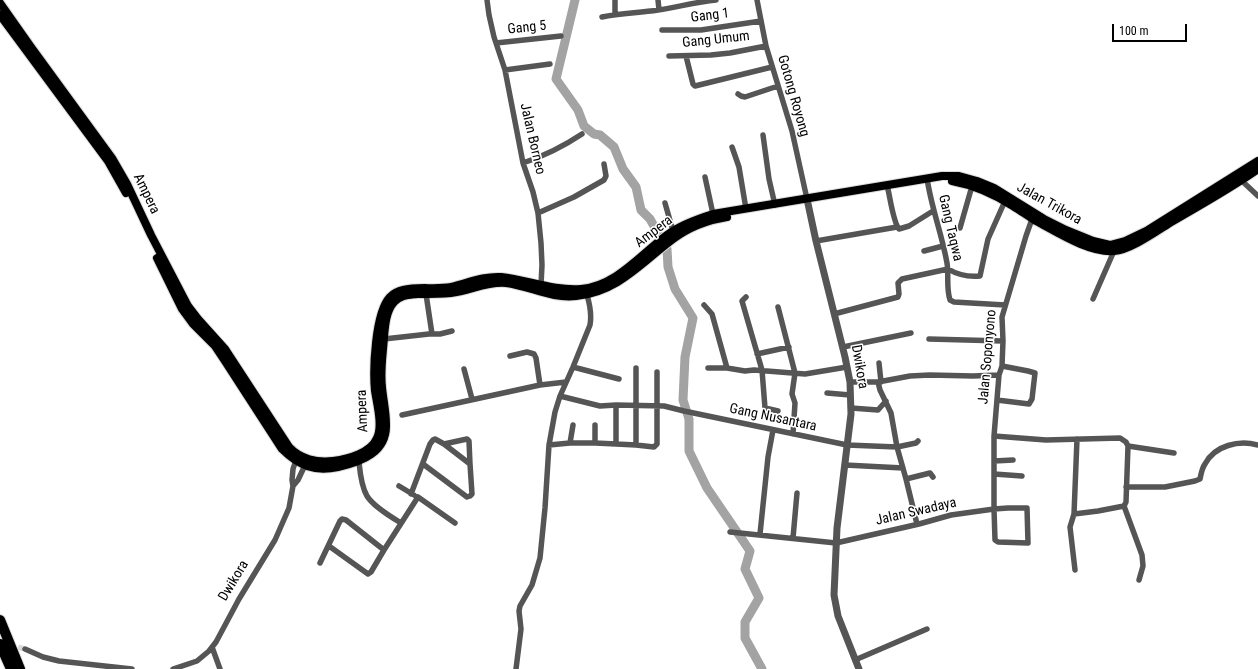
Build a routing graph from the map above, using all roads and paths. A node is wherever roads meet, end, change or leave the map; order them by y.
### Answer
1 (487, 0) edge
2 (616, 0) edge
3 (658, 0) edge
4 (716, 0) edge
5 (757, 0) edge
6 (0, 2) edge
7 (659, 10) junction
8 (615, 14) junction
9 (0, 15) edge
10 (602, 17) dead end
11 (761, 21) junction
12 (662, 30) dead end
13 (561, 36) dead end
14 (496, 43) junction
15 (766, 46) junction
16 (669, 56) dead end
17 (686, 56) junction
18 (550, 64) dead end
19 (772, 66) junction
20 (505, 70) junction
21 (778, 86) junction
22 (738, 94) dead end
23 (582, 134) dead end
24 (763, 135) dead end
25 (732, 147) dead end
26 (102, 149) junction
27 (1258, 161) edge
28 (523, 163) junction
29 (604, 164) dead end
30 (1258, 169) edge
31 (705, 177) dead end
32 (927, 180) junction
33 (1241, 180) junction
34 (972, 186) junction
35 (887, 187) junction
36 (1258, 196) edge
37 (808, 200) junction
38 (1005, 201) junction
39 (665, 203) dead end
40 (775, 206) junction
41 (746, 209) junction
42 (933, 211) junction
43 (538, 213) junction
44 (713, 214) junction
45 (1179, 214) junction
46 (1032, 219) junction
47 (897, 227) junction
48 (960, 228) dead end
49 (670, 235) junction
50 (816, 241) junction
51 (943, 246) junction
52 (656, 248) junction
53 (924, 250) dead end
54 (1114, 251) junction
55 (948, 269) junction
56 (540, 285) junction
57 (575, 293) junction
58 (426, 294) junction
59 (587, 295) junction
60 (746, 297) dead end
61 (1093, 299) dead end
62 (704, 305) dead end
63 (1005, 305) junction
64 (778, 307) dead end
65 (834, 314) junction
66 (452, 331) dead end
67 (911, 333) dead end
68 (432, 334) junction
69 (384, 339) junction
70 (929, 339) dead end
71 (1003, 341) junction
72 (789, 347) junction
73 (843, 347) junction
74 (757, 354) junction
75 (510, 356) dead end
76 (879, 363) dead end
77 (1002, 366) junction
78 (574, 367) junction
79 (847, 367) junction
80 (636, 368) dead end
81 (708, 368) dead end
82 (727, 368) junction
83 (464, 369) dead end
84 (762, 370) junction
85 (657, 372) dead end
86 (795, 373) junction
87 (999, 375) junction
88 (619, 379) dead end
89 (566, 382) junction
90 (850, 382) junction
91 (879, 382) junction
92 (540, 384) junction
93 (827, 393) dead end
94 (850, 395) junction
95 (560, 396) junction
96 (472, 399) junction
97 (997, 400) junction
98 (886, 401) junction
99 (616, 405) junction
100 (636, 405) junction
101 (658, 406) junction
102 (851, 408) junction
103 (778, 411) dead end
104 (402, 415) dead end
105 (595, 424) dead end
106 (572, 425) dead end
107 (773, 430) junction
108 (793, 434) junction
109 (994, 436) junction
110 (918, 440) dead end
111 (1077, 440) junction
112 (570, 443) junction
113 (595, 443) junction
114 (444, 444) junction
115 (616, 444) junction
116 (549, 445) junction
117 (636, 445) junction
118 (848, 445) junction
119 (1258, 445) edge
120 (1128, 446) junction
121 (897, 447) junction
122 (1174, 453) dead end
123 (297, 458) junction
124 (994, 460) junction
125 (1013, 460) dead end
126 (306, 462) junction
127 (359, 462) junction
128 (423, 464) junction
129 (470, 464) junction
130 (845, 465) junction
131 (903, 468) junction
132 (994, 474) junction
133 (1022, 476) dead end
134 (933, 477) dead end
135 (906, 479) junction
136 (293, 486) junction
137 (400, 486) dead end
138 (1126, 487) junction
139 (797, 493) dead end
140 (411, 494) junction
141 (418, 497) junction
142 (1124, 506) junction
143 (994, 509) junction
144 (1074, 514) junction
145 (401, 523) junction
146 (455, 523) dead end
147 (917, 524) junction
148 (730, 532) dead end
149 (760, 534) junction
150 (793, 538) junction
151 (836, 542) junction
152 (329, 546) junction
153 (384, 550) junction
154 (320, 563) dead end
155 (1075, 570) dead end
156 (1139, 580) dead end
157 (0, 620) edge
158 (927, 629) dead end
159 (0, 644) edge
160 (212, 648) junction
161 (25, 649) tunnel mouth
162 (855, 660) junction
163 (11, 669) edge
164 (20, 669) edge
165 (132, 669) edge
166 (173, 669) edge
167 (220, 669) edge
168 (516, 669) edge
169 (859, 669) edge

1 - 14 street, Jalan Borneo
2 - 8 street
3 - 7 street
4 - 7 street
5 - 11 street, Gotong Royong
6 - 26 main road, Ampera
7 - 8 street
8 - 10 street
9 - 26 main road, Ampera
11 - 12 street, Gang 1
11 - 15 street, Gotong Royong
13 - 14 street, Gang 5
14 - 20 street, Jalan Borneo
15 - 17 street, Gang Umum
15 - 19 street, Gotong Royong
16 - 17 street, Gang Umum
17 - 19 street
18 - 20 street
19 - 21 street, Gotong Royong
20 - 28 street, Jalan Borneo
21 - 22 street
21 - 37 street, Gotong Royong
23 - 28 street
24 - 40 street
25 - 41 street
26 - 123 main road, Ampera
27 - 45 main road, Jalan Trikora
28 - 43 street, Jalan Borneo
29 - 43 street
30 - 33 main road, Jalan Trikora
31 - 44 street
32 - 34 main road, Jalan Trikora
32 - 35 main road, Jalan Trikora
32 - 42 street, Gang Taqwa
32 - 45 main road, Jalan Trikora
33 - 36 street
33 - 45 main road, Jalan Trikora
34 - 38 main road, Jalan Trikora
34 - 48 street
35 - 37 main road, Jalan Trikora
35 - 47 street
37 - 40 main road, Ampera
37 - 50 street, Dwikora
38 - 46 main road, Jalan Trikora
38 - 55 street
39 - 49 street
40 - 41 main road, Ampera
40 - 49 main road, Ampera
41 - 44 main road, Ampera
42 - 47 street
42 - 51 street, Gang Taqwa
43 - 56 street, Jalan Borneo
44 - 49 main road, Ampera
45 - 54 main road, Jalan Trikora
46 - 54 main road, Jalan Trikora
46 - 63 street, Jalan Soponyono
47 - 50 street
49 - 52 main road, Ampera
50 - 65 street, Dwikora
51 - 53 street
51 - 55 street, Gang Taqwa
52 - 57 main road, Ampera
52 - 59 main road, Ampera
54 - 61 street
55 - 63 street, Gang Taqwa
55 - 65 street
56 - 57 main road, Ampera
56 - 126 main road, Ampera
57 - 58 main road, Ampera
57 - 59 main road, Ampera
58 - 68 street
58 - 69 main road, Ampera
59 - 78 street
60 - 74 street
62 - 82 street
63 - 71 street, Jalan Soponyono
64 - 72 street
65 - 73 street, Dwikora
66 - 68 street
67 - 73 street
68 - 69 street
69 - 127 main road, Ampera
70 - 71 street
71 - 77 street, Jalan Soponyono
72 - 74 street
72 - 86 street
73 - 79 street, Dwikora
74 - 84 street
75 - 92 street
76 - 91 street
77 - 87 street, Jalan Soponyono
77 - 97 street
78 - 88 street
78 - 89 street
79 - 86 street
79 - 90 street, Dwikora
80 - 100 street
81 - 82 street
82 - 84 street
83 - 96 street
84 - 86 street
84 - 103 street
85 - 101 street
86 - 108 street
87 - 91 street
87 - 97 street, Jalan Soponyono
89 - 92 street
89 - 95 street
90 - 91 street
90 - 94 street, Dwikora
91 - 98 street
92 - 96 street
93 - 94 street
94 - 102 street, Dwikora
95 - 99 street, Gang Nusantara
95 - 116 street
96 - 104 street
97 - 109 street, Jalan Soponyono
98 - 102 street
98 - 121 street
99 - 100 street, Gang Nusantara
99 - 115 street
100 - 101 street, Gang Nusantara
100 - 117 street
101 - 107 street, Gang Nusantara
101 - 117 street
102 - 118 street, Dwikora
105 - 113 street
106 - 112 street
107 - 108 street, Gang Nusantara
107 - 149 street
108 - 118 street, Gang Nusantara
109 - 111 street
109 - 124 street, Jalan Soponyono
110 - 121 street, Gang Nusantara
111 - 120 street
111 - 144 street
112 - 113 street
112 - 116 street
113 - 115 street
114 - 128 street
114 - 129 street
114 - 129 street
115 - 117 street
116 - 168 street
118 - 121 street, Gang Nusantara
118 - 130 street, Dwikora
119 - 138 street
120 - 122 street
120 - 138 street
121 - 131 street
123 - 126 main road, Ampera
123 - 136 street, Dwikora
124 - 125 street
124 - 132 street, Jalan Soponyono
126 - 127 main road, Ampera
126 - 136 street, Dwikora
127 - 145 street
128 - 129 street
128 - 140 street
130 - 131 street
130 - 151 street, Dwikora
131 - 135 street
132 - 133 street
132 - 143 street, Jalan Soponyono
134 - 135 street
135 - 147 street
136 - 160 street, Dwikora
137 - 140 street
138 - 142 street
139 - 150 street
140 - 141 street
141 - 145 street
141 - 146 street
142 - 144 street
142 - 156 street
143 - 143 street
143 - 147 street, Jalan Swadaya
144 - 155 street
145 - 153 street
147 - 151 street, Jalan Swadaya
148 - 149 street, Jalan Swadaya
149 - 150 street, Jalan Swadaya
150 - 151 street, Jalan Swadaya
151 - 162 street, Dwikora
152 - 153 street
152 - 153 street
152 - 154 street
157 - 164 highway
158 - 162 street
159 - 163 highway
160 - 166 street, Dwikora
160 - 167 street
161 - 165 street
162 - 169 street, Dwikora

